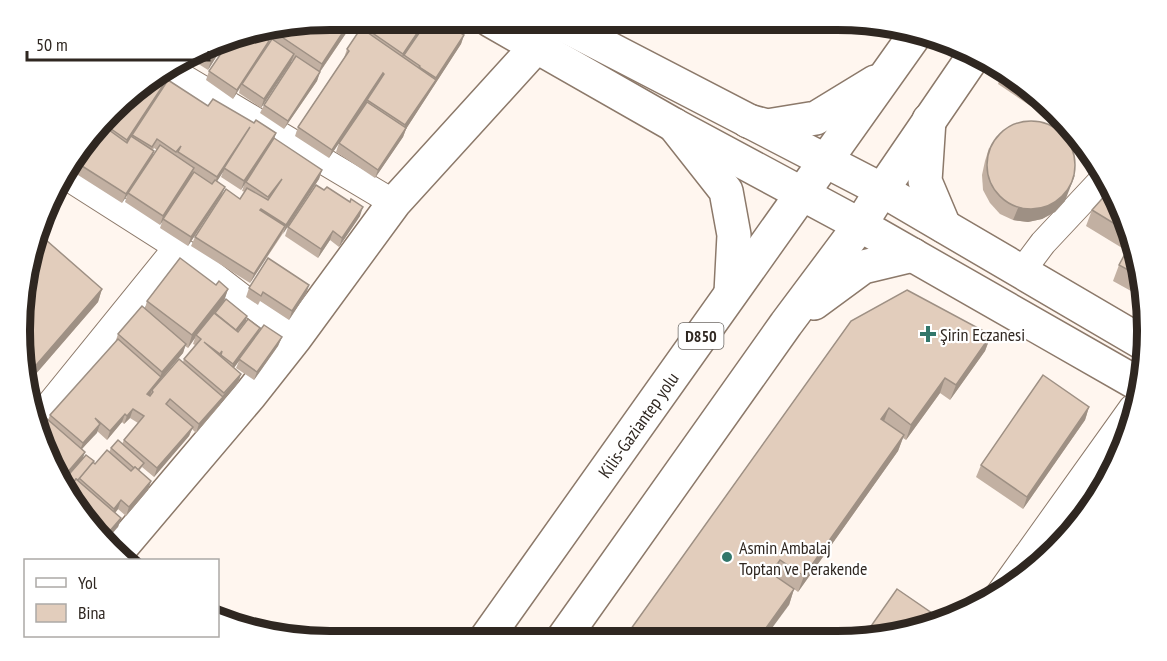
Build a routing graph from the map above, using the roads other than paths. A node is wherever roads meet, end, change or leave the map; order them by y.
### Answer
1 (507, 30) edge
2 (573, 30) edge
3 (912, 39) edge
4 (536, 47) junction
5 (970, 61) edge
6 (176, 73) edge
7 (885, 76) junction
8 (929, 120) junction
9 (748, 121) junction
10 (674, 125) junction
11 (827, 161) junction
12 (71, 179) edge
13 (1099, 183) edge
14 (882, 190) junction
15 (802, 195) junction
16 (394, 203) junction
17 (860, 225) junction
18 (944, 226) junction
19 (177, 247) junction
20 (913, 255) junction
21 (1022, 271) junction
22 (732, 293) junction
23 (786, 324) junction
24 (295, 338) junction
25 (1137, 339) edge
26 (1132, 381) edge
27 (42, 414) edge
28 (1123, 421) edge
29 (122, 546) edge
30 (1015, 572) edge
31 (491, 631) edge
32 (568, 631) edge

1 - 4 main road
2 - 9 main road
3 - 7 main road, Kilis-Gaziantep yolu / D850
4 - 10 main road
4 - 16 main road
5 - 8 main road
6 - 16 street
7 - 9 main road
7 - 11 main road, Kilis-Gaziantep yolu / D850
8 - 14 main road
8 - 18 main road
9 - 11 main road
10 - 15 main road
10 - 22 main road
11 - 14 main road
11 - 15 main road, Kilis-Gaziantep yolu / D850
12 - 19 street
13 - 21 street
14 - 17 main road
14 - 18 main road
15 - 17 main road
15 - 22 main road, Kilis-Gaziantep yolu / D850
16 - 24 main road
17 - 20 main road
17 - 23 main road
18 - 21 main road
19 - 24 street
19 - 27 street
20 - 23 main road
20 - 26 main road
21 - 25 main road
22 - 31 main road, Kilis-Gaziantep yolu / D850
23 - 32 main road
24 - 29 main road
28 - 30 street

